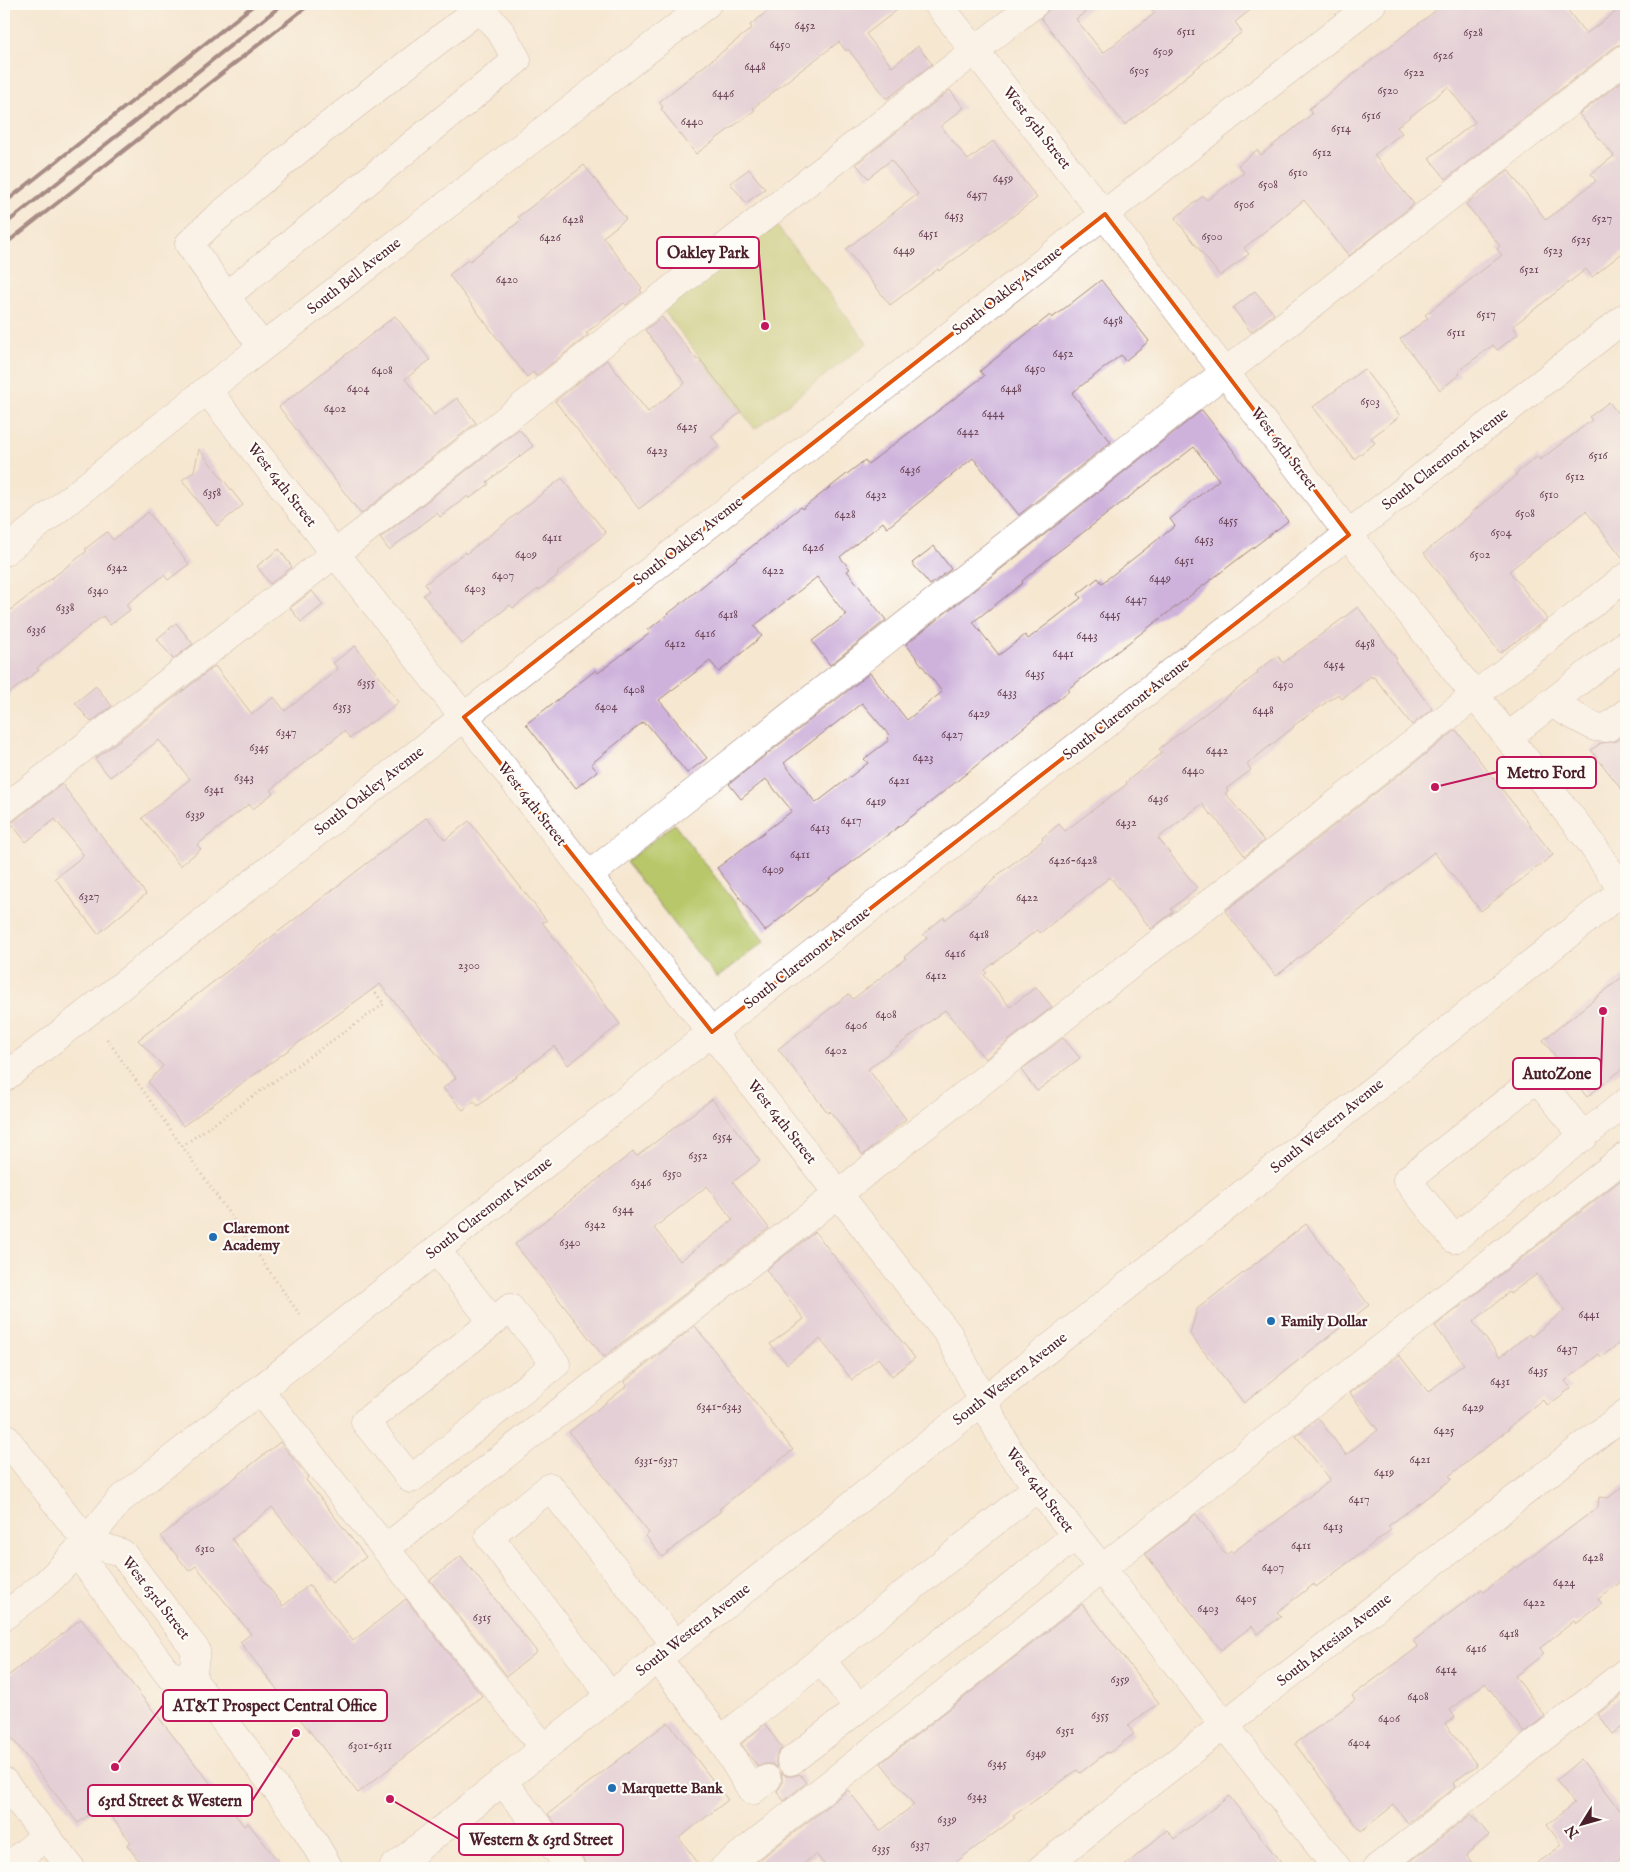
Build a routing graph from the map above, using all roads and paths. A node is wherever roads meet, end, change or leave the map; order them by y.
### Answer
1 (707, 4) edge
2 (938, 4) edge
3 (1034, 4) edge
4 (1372, 4) edge
5 (975, 50) junction
6 (1626, 58) edge
7 (1105, 214) junction
8 (226, 296) junction
9 (1626, 316) edge
10 (262, 347) junction
11 (1225, 372) junction
12 (207, 390) junction
13 (1349, 535) junction
14 (4, 552) edge
15 (335, 553) junction
16 (1626, 577) edge
17 (1626, 644) edge
18 (1475, 695) junction
19 (1550, 704) junction
20 (1626, 713) edge
21 (464, 717) junction
22 (1508, 737) junction
23 (4, 809) edge
24 (588, 876) junction
25 (1625, 891) edge
26 (374, 992) dead end
27 (712, 1032) junction
28 (107, 1040) dead end
29 (6, 1072) edge
30 (1626, 1102) edge
31 (1584, 1138) junction
32 (182, 1146) junction
33 (1626, 1156) edge
34 (838, 1194) junction
35 (436, 1250) junction
36 (300, 1316) dead end
37 (493, 1322) junction
38 (259, 1390) junction
39 (983, 1401) junction
40 (1626, 1413) edge
41 (4, 1436) edge
42 (1037, 1488) junction
43 (1075, 1536) junction
44 (87, 1542) junction
45 (386, 1548) junction
46 (1101, 1569) junction
47 (4, 1616) edge
48 (666, 1651) junction
49 (821, 1660) junction
50 (1626, 1672) edge
51 (192, 1678) junction
52 (610, 1696) junction
53 (859, 1708) junction
54 (1224, 1725) junction
55 (721, 1740) junction
56 (544, 1748) junction
57 (791, 1761) dead end
58 (767, 1779) dead end
59 (502, 1781) junction
60 (4, 1782) edge
61 (46, 1836) junction
62 (6, 1864) edge
63 (562, 1865) edge
64 (71, 1868) edge
65 (329, 1868) edge
66 (393, 1868) edge
67 (724, 1868) edge
68 (1042, 1868) edge
69 (1337, 1868) edge
70 (1377, 1868) edge

1 - 10 street, South Bell Avenue
2 - 5 street, West 65th Street
3 - 5 street
4 - 7 street, South Oakley Avenue
5 - 7 street, West 65th Street
5 - 15 street
6 - 11 street
7 - 11 street, West 65th Street
7 - 21 street, South Oakley Avenue
8 - 8 street
8 - 10 street
9 - 13 street, South Claremont Avenue
10 - 12 street, South Bell Avenue
11 - 13 street, West 65th Street
11 - 24 street
12 - 14 street, South Bell Avenue
12 - 15 street, West 64th Street
13 - 18 street, West 65th Street
13 - 27 street, South Claremont Avenue
15 - 21 street, West 64th Street
15 - 23 street
16 - 18 street
17 - 19 street
18 - 22 street, West 65th Street
18 - 34 street
19 - 20 street
19 - 22 street
21 - 24 street, West 64th Street
21 - 29 street, South Oakley Avenue
22 - 25 street, West 65th Street
24 - 27 street, West 64th Street
25 - 39 street, South Western Avenue
26 - 32 path
27 - 34 street, West 64th Street
27 - 35 street, South Claremont Avenue
28 - 32 path
30 - 31 street
31 - 31 street
32 - 36 path
33 - 46 street
34 - 39 street, West 64th Street
34 - 45 street
35 - 37 street
35 - 38 street, South Claremont Avenue
37 - 37 street
38 - 44 street, South Claremont Avenue
38 - 45 street
39 - 42 street, West 64th Street
39 - 48 street, South Western Avenue
40 - 54 street, South Artesian Avenue
41 - 44 street
42 - 43 street, West 64th Street
42 - 49 street
43 - 46 street, West 64th Street
43 - 53 street
44 - 47 street, South Claremont Avenue
44 - 51 street
44 - 51 street, West 63rd Street
45 - 56 street
46 - 54 street, West 64th Street
46 - 67 street
48 - 52 street, South Western Avenue
48 - 52 street
48 - 55 street
49 - 53 street
49 - 55 street
50 - 70 street
51 - 65 street
52 - 56 street, South Western Avenue
53 - 57 street
54 - 68 street, South Artesian Avenue
54 - 69 street, West 64th Street
55 - 58 street
56 - 59 street, South Western Avenue
59 - 63 street
59 - 66 street, South Western Avenue
60 - 61 street
61 - 62 street
61 - 64 street

